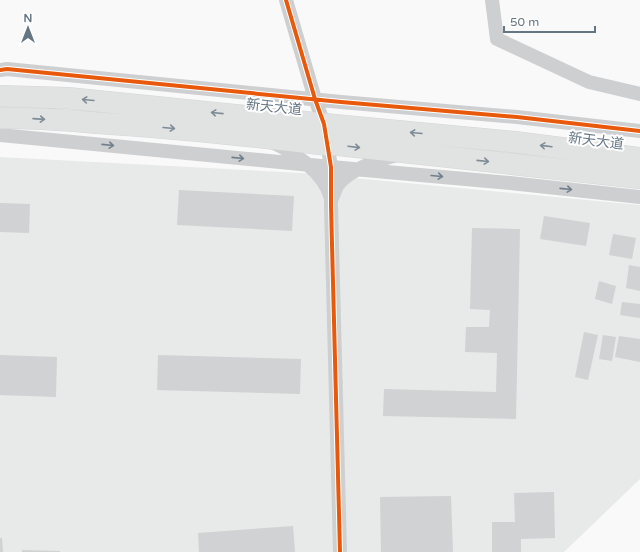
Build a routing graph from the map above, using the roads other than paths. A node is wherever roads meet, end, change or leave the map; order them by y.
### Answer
1 (286, 0) edge
2 (492, 0) edge
3 (0, 70) edge
4 (640, 94) edge
5 (0, 96) edge
6 (315, 99) junction
7 (0, 118) edge
8 (324, 124) junction
9 (640, 131) edge
10 (0, 135) edge
11 (263, 137) junction
12 (328, 145) junction
13 (406, 153) junction
14 (640, 158) edge
15 (308, 165) junction
16 (331, 167) junction
17 (359, 169) junction
18 (640, 178) edge
19 (640, 197) edge
20 (331, 206) junction
21 (340, 552) edge

1 - 6 street
2 - 4 street
3 - 6 street
8 -> 5 main road, 新天大道
6 - 8 street
6 - 9 street
7 -> 11 main road
8 - 12 street
14 -> 8 main road, 新天大道
10 -> 15 street
11 - 12 main road
11 - 15 street
12 -> 13 main road
12 - 16 street
13 - 17 street
13 -> 18 main road
15 - 16 street
15 - 20 street
16 - 17 street
16 - 20 street
17 -> 19 street
17 - 20 street
20 - 21 street

